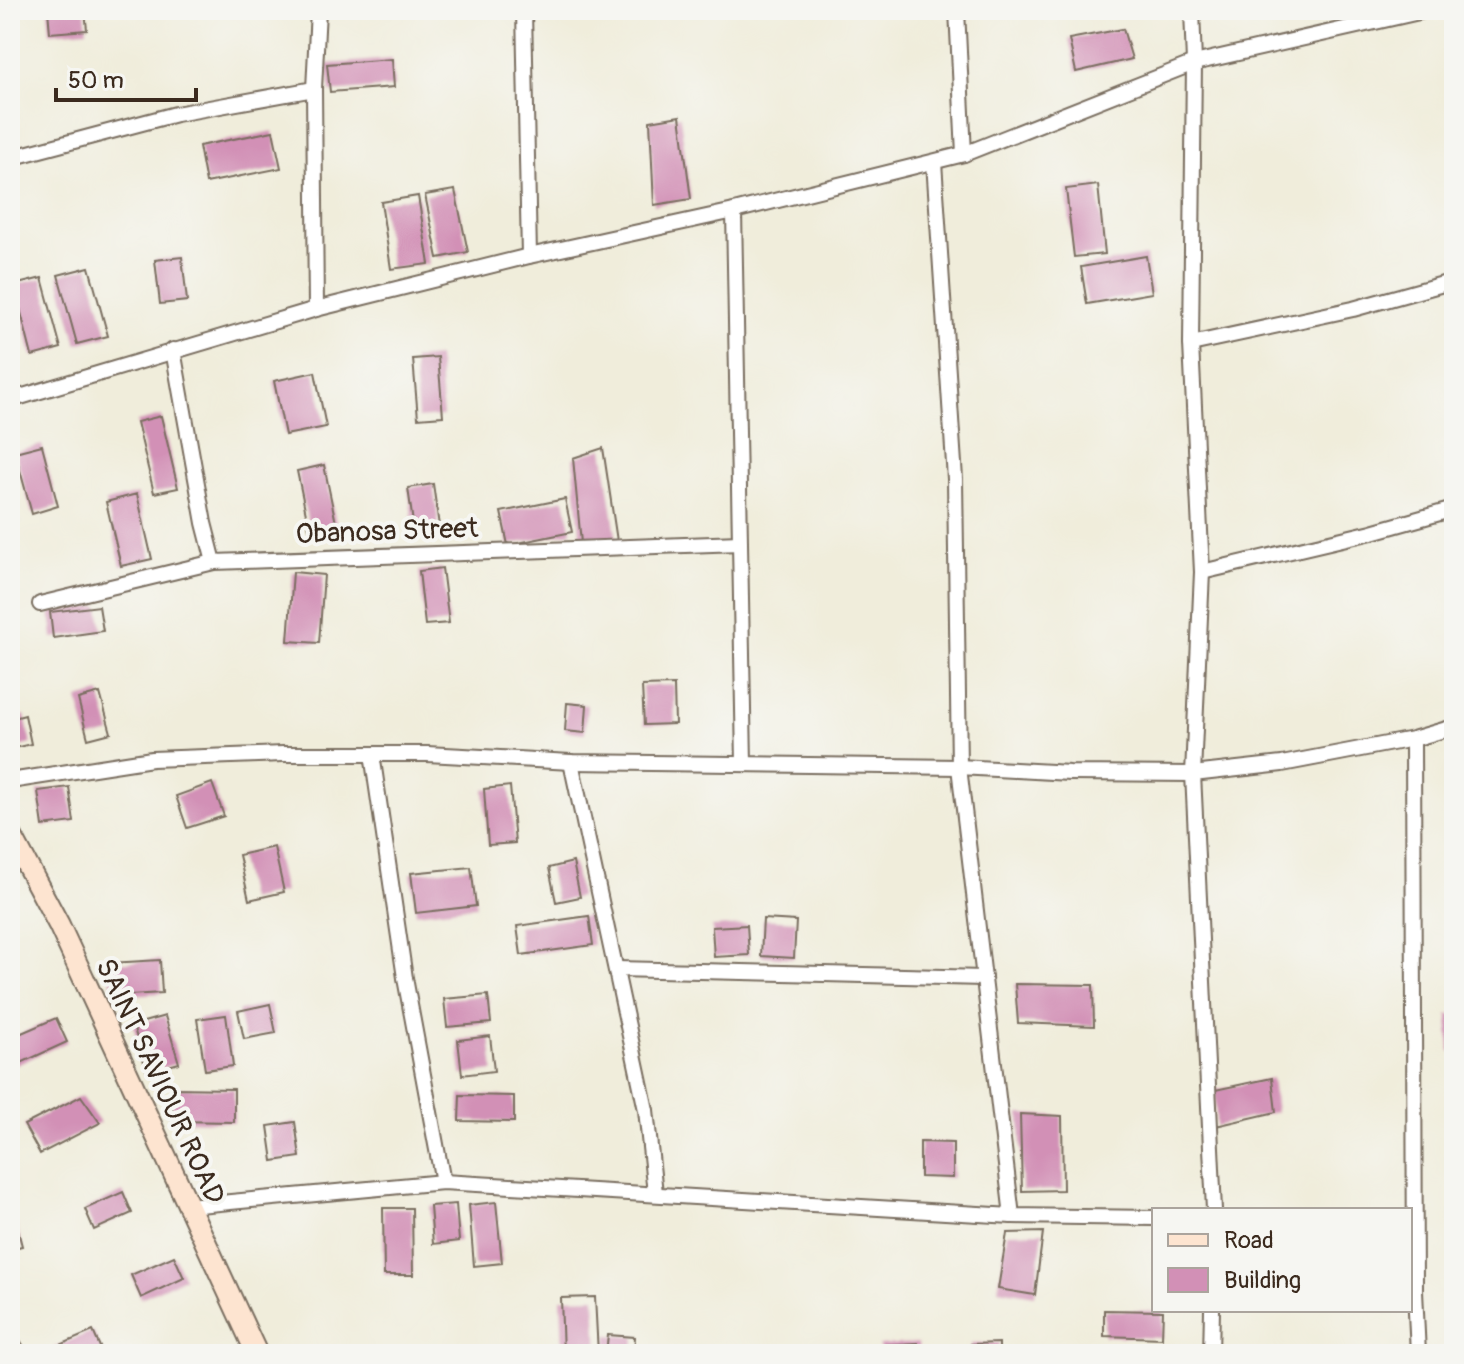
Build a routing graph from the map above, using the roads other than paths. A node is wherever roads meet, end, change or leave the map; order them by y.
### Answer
1 (318, 10) edge
2 (524, 10) edge
3 (957, 10) edge
4 (1192, 10) edge
5 (1428, 10) edge
6 (1194, 63) junction
7 (314, 89) junction
8 (964, 154) junction
9 (10, 158) edge
10 (934, 162) junction
11 (734, 211) junction
12 (529, 256) junction
13 (1454, 281) edge
14 (316, 309) junction
15 (1191, 344) junction
16 (173, 350) junction
17 (10, 400) edge
18 (1454, 509) edge
19 (740, 543) junction
20 (214, 562) junction
21 (1202, 572) junction
22 (40, 604) dead end
23 (1454, 727) edge
24 (1413, 739) junction
25 (372, 754) junction
26 (571, 762) junction
27 (744, 764) junction
28 (959, 767) junction
29 (1193, 774) junction
30 (10, 781) edge
31 (10, 833) edge
32 (616, 969) junction
33 (984, 978) junction
34 (443, 1182) junction
35 (655, 1193) junction
36 (188, 1206) junction
37 (1214, 1208) edge
38 (1012, 1216) junction
39 (1152, 1218) edge
40 (1412, 1273) edge
41 (1212, 1312) edge
42 (10, 1339) edge
43 (19, 1354) edge
44 (257, 1354) edge
45 (1211, 1354) edge
46 (1418, 1354) edge

1 - 7 street
2 - 12 street
3 - 8 street
4 - 6 street
5 - 6 street
6 - 8 street
6 - 15 street
7 - 9 street
7 - 14 street
8 - 10 street
10 - 11 street
10 - 28 street
11 - 12 street
11 - 19 street
12 - 14 street
13 - 15 street
14 - 16 street
15 - 21 street
16 - 17 street
16 - 20 street
18 - 21 street
19 - 20 street, Obanosa Street
19 - 27 street
20 - 22 street, Obanosa Street
21 - 29 street
23 - 24 street
24 - 29 street
24 - 40 street
25 - 26 street
25 - 30 street
25 - 34 street
26 - 27 street
26 - 32 street
27 - 28 street
28 - 29 street
28 - 33 street
29 - 37 street
31 - 36 street, SAINT SAVIOUR ROAD
32 - 33 street
32 - 35 street
33 - 38 street
34 - 35 street
34 - 36 street
35 - 38 street
36 - 44 street, SAINT SAVIOUR ROAD
38 - 39 street
40 - 46 street
41 - 45 street
42 - 43 street

